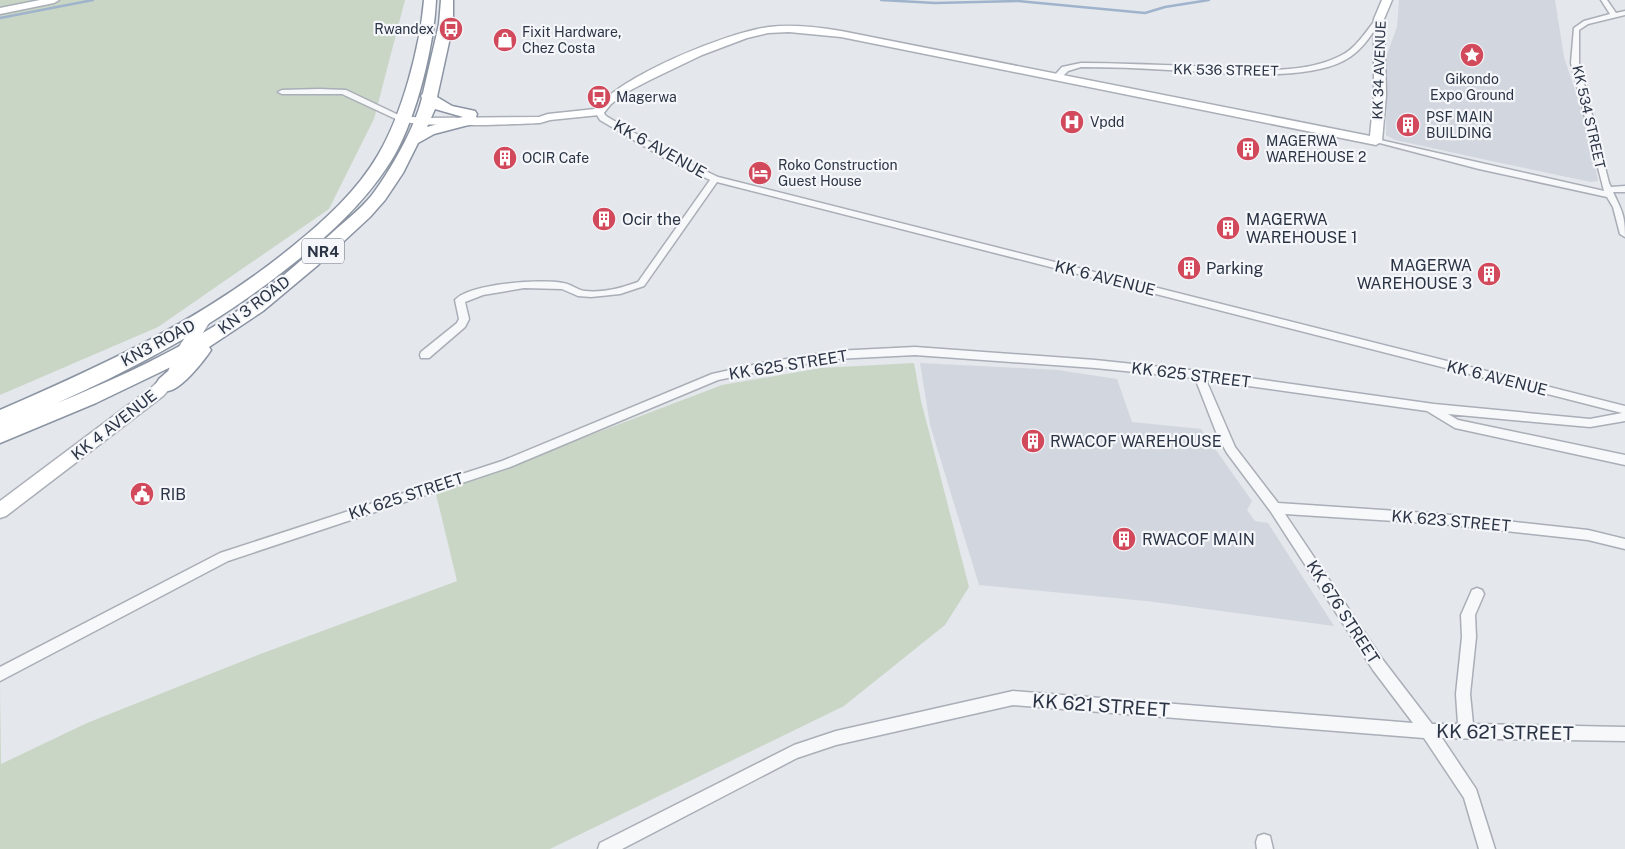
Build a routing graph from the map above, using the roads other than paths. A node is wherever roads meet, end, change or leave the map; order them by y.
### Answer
1 (54, 0) edge
2 (430, 0) edge
3 (447, 0) edge
4 (1387, 0) edge
5 (1604, 0) edge
6 (0, 11) edge
7 (1625, 14) edge
8 (1615, 15) junction
9 (1379, 19) junction
10 (1625, 22) edge
11 (1058, 77) junction
12 (282, 92) dead end
13 (428, 96) junction
14 (600, 112) junction
15 (404, 115) junction
16 (470, 117) junction
17 (424, 118) junction
18 (413, 140) junction
19 (1376, 141) junction
20 (716, 179) junction
21 (1625, 189) edge
22 (1609, 192) junction
23 (1625, 234) edge
24 (205, 318) junction
25 (210, 338) junction
26 (183, 353) junction
27 (425, 355) dead end
28 (150, 370) junction
29 (1199, 374) junction
30 (170, 379) junction
31 (1430, 407) junction
32 (1625, 410) edge
33 (1625, 417) edge
34 (0, 419) edge
35 (0, 435) edge
36 (1625, 460) edge
37 (1275, 508) junction
38 (0, 512) edge
39 (1625, 544) edge
40 (1477, 594) dead end
41 (0, 674) edge
42 (1428, 731) junction
43 (1466, 731) junction
44 (1625, 734) edge
45 (606, 849) edge
46 (1487, 849) edge

1 - 6 main road
2 - 15 highway, KN3 ROAD
3 - 13 highway, KN 3 ROAD / NR4
4 - 9 main road, KK 34 AVENUE
5 - 8 street
7 - 8 street, KK 534 STREET
8 - 10 street
8 - 22 street, KK 534 STREET
9 - 11 street, KK 536 STREET
9 - 19 main road, KK 34 AVENUE
11 - 14 main road, KK 6 AVENUE
11 - 19 main road, KK 6 AVENUE
12 - 15 street
13 - 16 highway
13 - 17 highway, KN 3 ROAD / NR4
14 - 16 main road, KK 6 AVENUE
14 - 20 street, KK 6 AVENUE
15 - 17 main road, KK 6 AVENUE
15 - 24 highway, KN3 ROAD / NR4
16 - 17 main road, KK 6 AVENUE
16 - 18 highway
17 - 18 highway, KN 3 ROAD / NR4
18 - 25 highway, KN 3 ROAD / NR4
19 - 22 street, KK 6 AVENUE
20 - 27 street
20 - 32 street, KK 6 AVENUE
21 - 22 street, KK 6 AVENUE
22 - 23 street
24 - 26 main road
24 - 34 highway, KN3 ROAD / NR4
25 - 26 highway, KN 3 ROAD / NR4
25 - 30 highway
26 - 28 highway, KN 3 ROAD / NR4
26 - 30 main road
28 - 30 highway
28 - 35 highway, KN 3 ROAD / NR4
29 - 31 street, KK 625 STREET
29 - 37 street, KK 676 STREET
29 - 41 street, KK 625 STREET
30 - 38 main road, KK 4 AVENUE
31 - 33 street
31 - 36 street, KK 625 STREET
37 - 39 street, KK 623 STREET
37 - 42 street, KK 676 STREET
40 - 43 street
42 - 43 street, KK 621 STREET
42 - 45 street, KK 621 STREET
42 - 46 street, KK 676 STREET
43 - 44 street, KK 621 STREET

